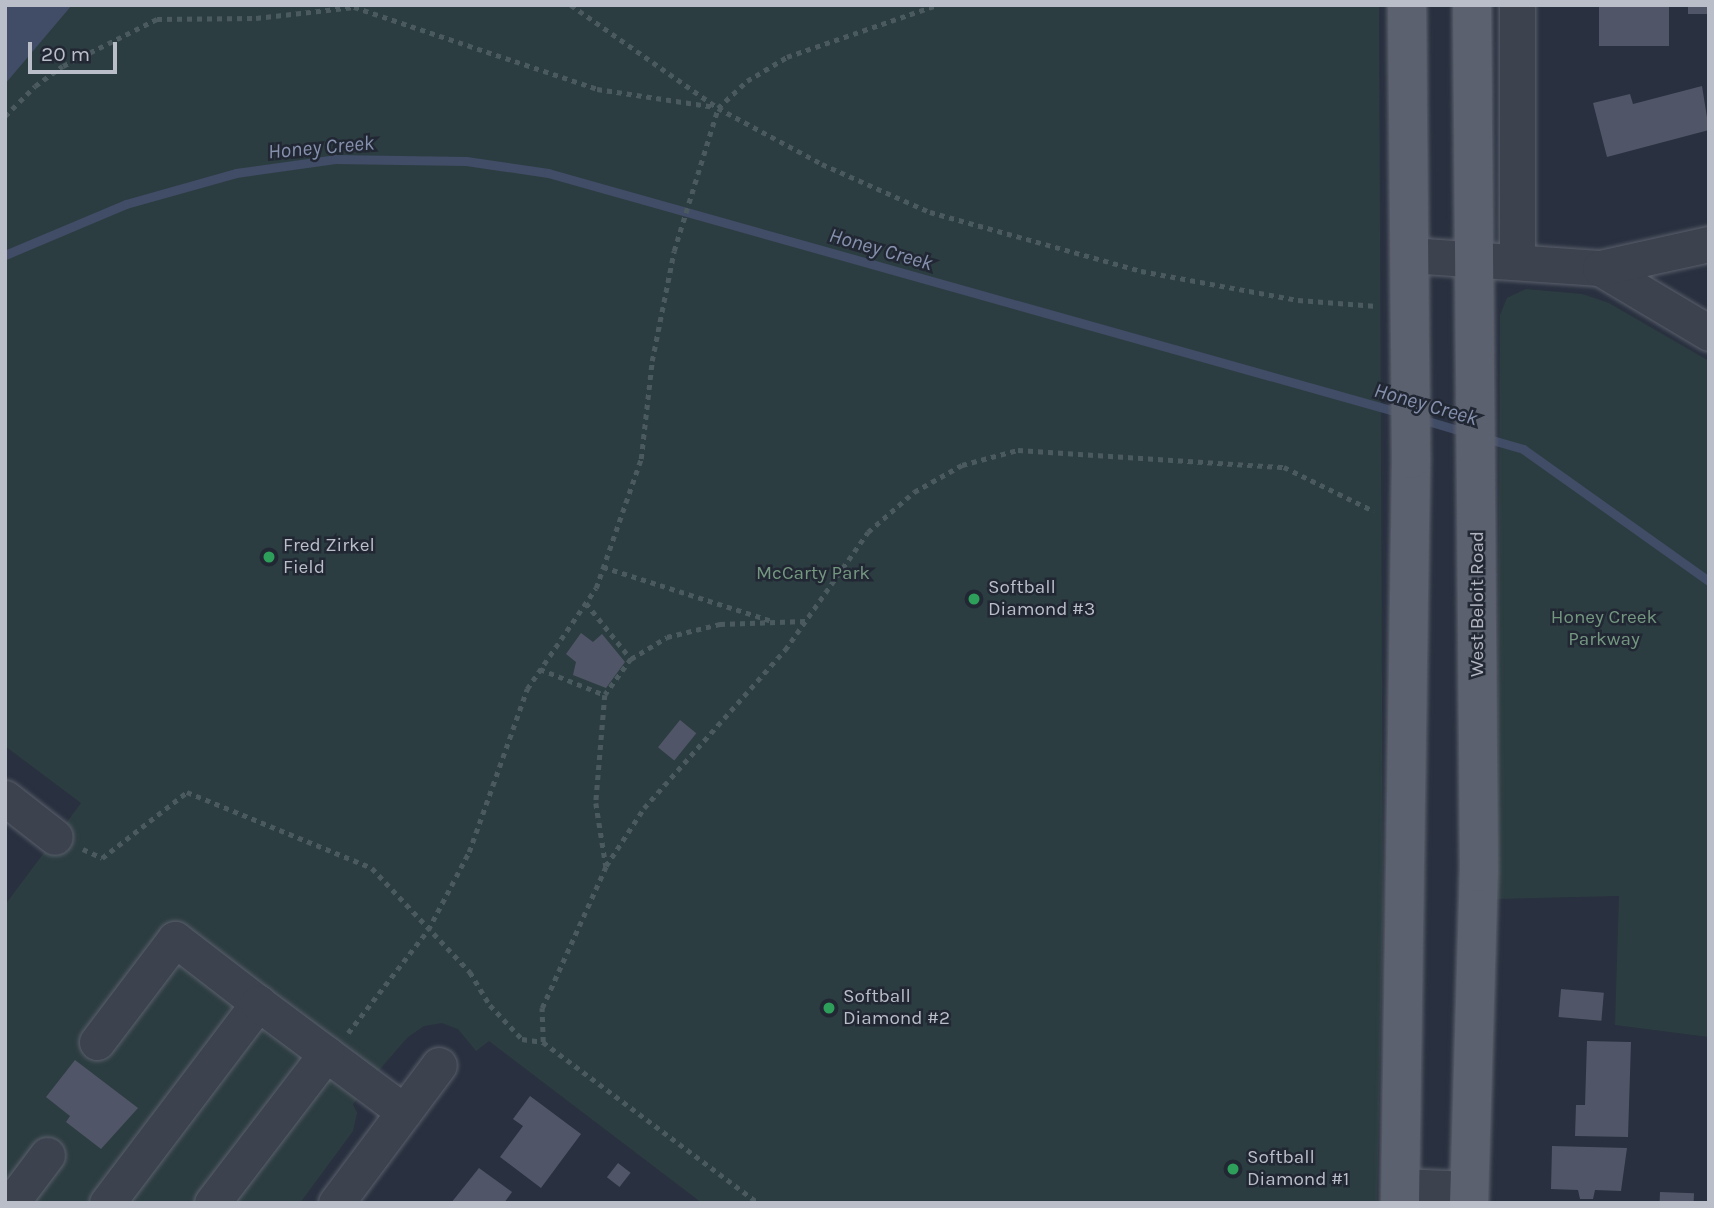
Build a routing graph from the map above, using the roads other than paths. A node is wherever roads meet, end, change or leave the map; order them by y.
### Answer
1 (1407, 5) edge
2 (1472, 5) edge
3 (1517, 5) edge
4 (1709, 244) edge
5 (1409, 255) junction
6 (1473, 259) junction
7 (1517, 262) junction
8 (1600, 268) junction
9 (1709, 332) edge
10 (5, 798) edge
11 (55, 836) road end
12 (258, 1003) junction
13 (97, 1042) dead end
14 (326, 1054) junction
15 (439, 1065) dead end
16 (404, 1112) junction
17 (47, 1155) dead end
18 (1400, 1195) edge
19 (1469, 1196) edge
20 (11, 1203) edge
21 (107, 1203) edge
22 (212, 1203) edge
23 (336, 1203) edge

1 - 5 main road
2 - 6 main road, West Beloit Road
3 - 7 street
4 - 8 street
5 - 6 street
5 - 18 main road
6 - 7 street
6 - 19 main road, West Beloit Road
7 - 8 street
8 - 9 street
10 - 11 street
12 - 13 street
12 - 14 street
12 - 21 street
14 - 16 street
14 - 22 street
15 - 16 street
16 - 23 street
17 - 20 street
18 - 19 street

